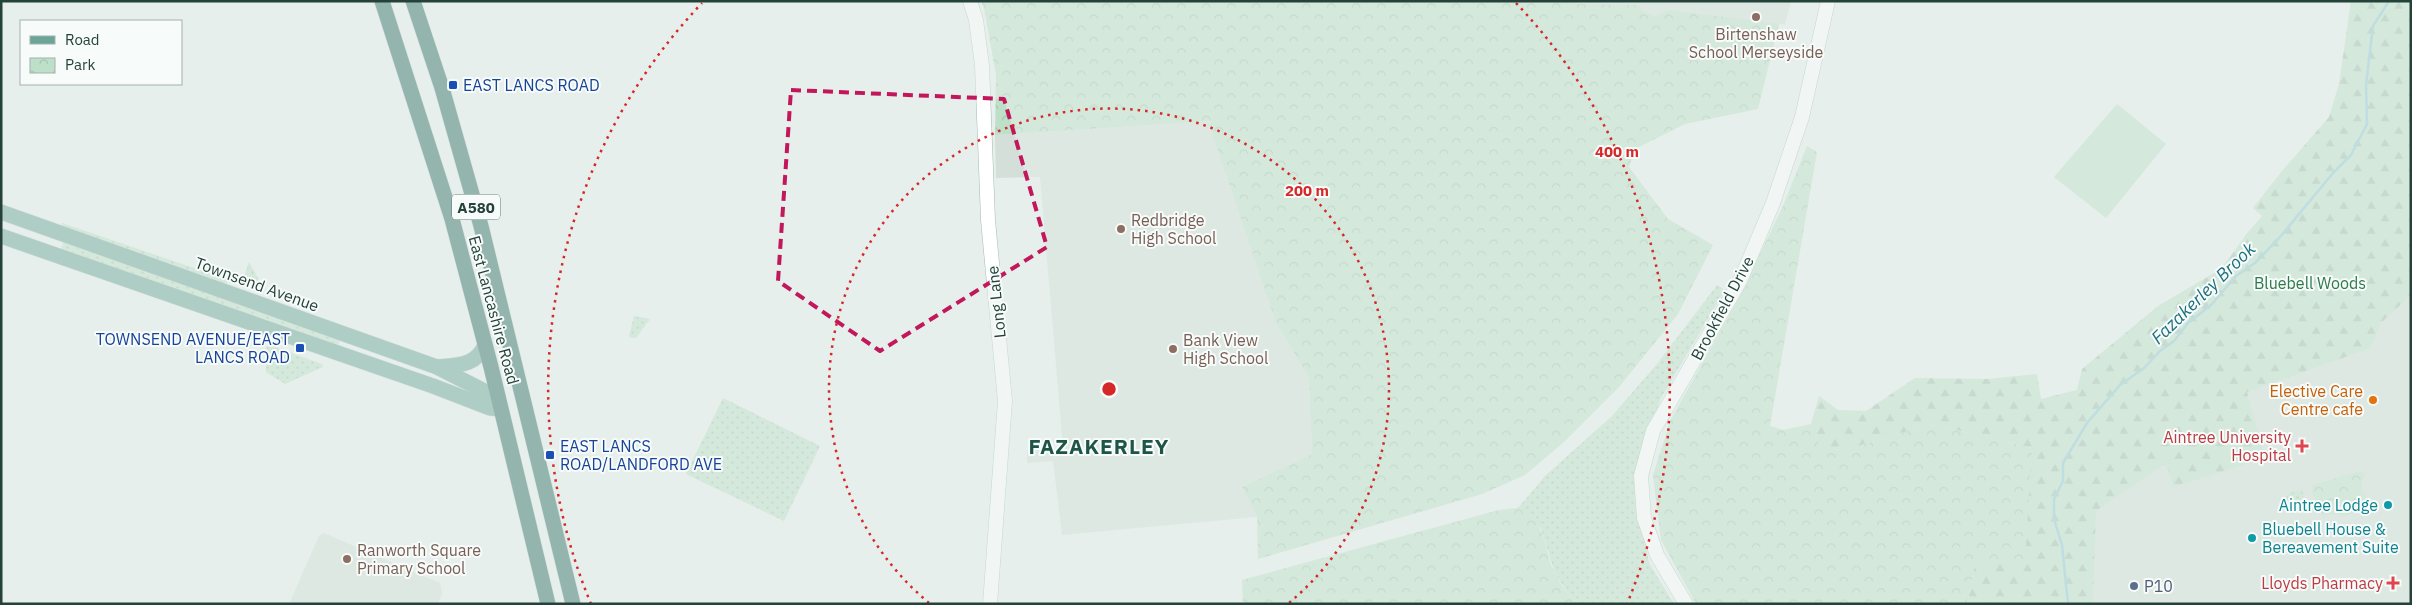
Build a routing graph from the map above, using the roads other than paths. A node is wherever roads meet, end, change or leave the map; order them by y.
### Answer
1 (382, 1) edge
2 (413, 1) edge
3 (970, 1) edge
4 (1828, 1) edge
5 (1, 212) edge
6 (1, 236) edge
7 (485, 345) junction
8 (437, 367) junction
9 (518, 380) junction
10 (503, 403) junction
11 (528, 416) junction
12 (548, 604) edge
13 (573, 604) edge
14 (990, 604) edge
15 (1686, 604) edge

1 - 7 highway, East Lancashire Road / A580
2 - 9 highway, East Lancashire Road / A580
3 - 14 street, Long Lane
4 - 15 street, Brookfield Drive
5 - 8 main road, Townsend Avenue
6 - 10 main road
7 - 8 main road
7 - 10 highway, East Lancashire Road / A580
8 - 10 main road, Townsend Avenue
9 - 10 highway
9 - 11 highway, East Lancashire Road / A580
10 - 11 highway
10 - 12 highway, East Lancashire Road / A580
11 - 13 highway, East Lancashire Road / A580

